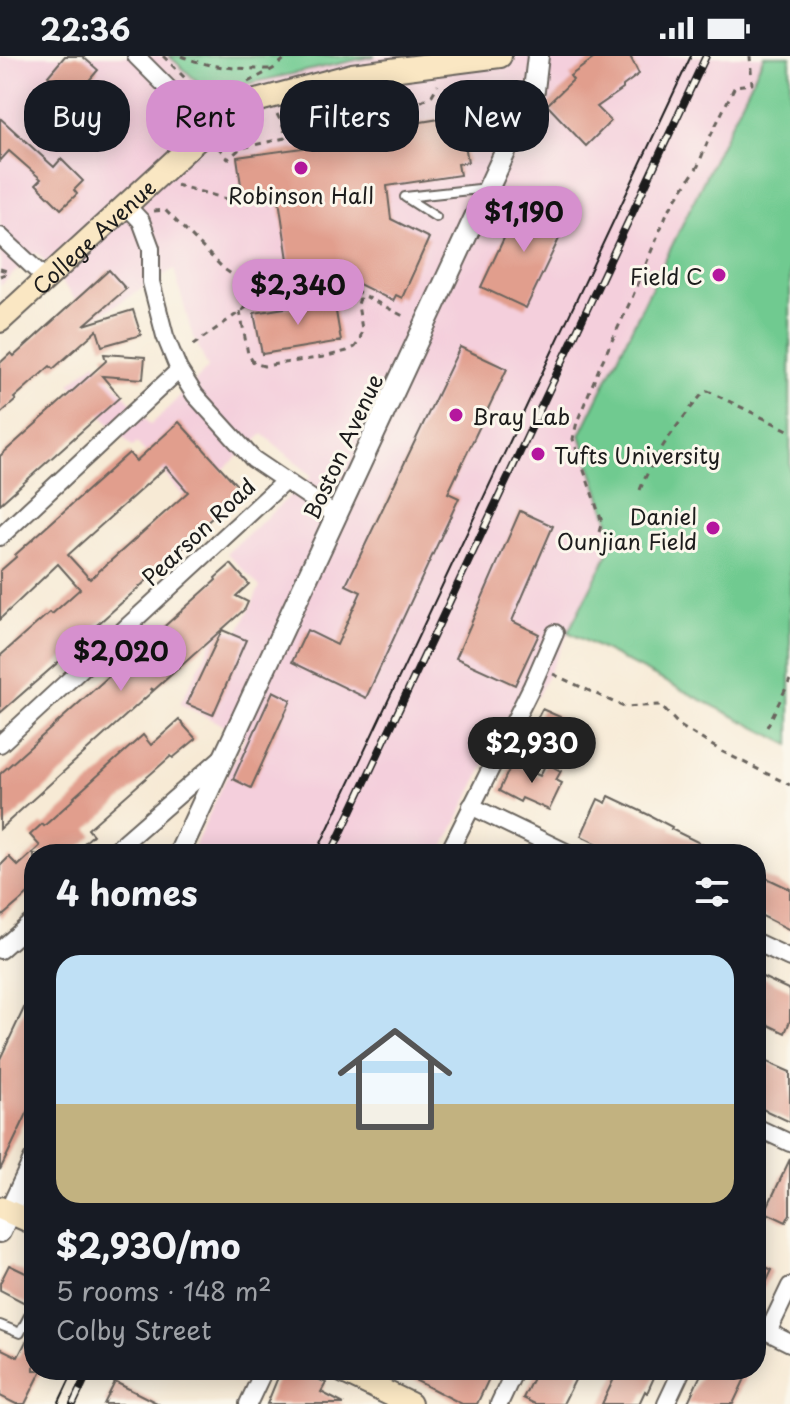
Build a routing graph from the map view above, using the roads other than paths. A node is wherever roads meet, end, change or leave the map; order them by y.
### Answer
1 (136, 56) edge
2 (500, 56) edge
3 (538, 56) edge
4 (159, 80) edge
5 (264, 99) edge
6 (196, 152) edge
7 (489, 188) junction
8 (126, 205) junction
9 (436, 217) dead end
10 (0, 236) edge
11 (46, 279) junction
12 (0, 321) edge
13 (179, 370) junction
14 (285, 481) junction
15 (336, 515) junction
16 (0, 537) edge
17 (555, 633) dead end
18 (0, 744) edge
19 (225, 755) junction
20 (471, 806) junction
21 (123, 844) edge
22 (184, 844) edge
23 (453, 844) edge
24 (549, 844) edge
25 (24, 929) edge
26 (766, 947) edge
27 (0, 950) edge
28 (790, 958) edge
29 (766, 1132) edge
30 (790, 1143) edge
31 (24, 1179) edge
32 (3, 1218) edge
33 (24, 1221) edge
34 (790, 1286) edge
35 (766, 1323) edge
36 (0, 1325) edge
37 (24, 1325) edge
38 (766, 1331) edge
39 (790, 1343) edge
40 (259, 1380) edge
41 (363, 1380) edge
42 (510, 1380) edge
43 (677, 1380) edge
44 (248, 1404) edge
45 (410, 1404) edge
46 (499, 1404) edge
47 (666, 1404) edge

1 - 4 street
2 - 5 main road, College Avenue
3 - 7 street, Boston Avenue
6 - 8 main road, College Avenue
7 - 9 lane
7 - 15 street, Boston Avenue
8 - 11 main road, College Avenue
8 - 13 street
10 - 11 street
11 - 12 main road, College Avenue
13 - 14 street
13 - 16 street
14 - 15 street
14 - 18 street, Pearson Road
15 - 19 street, Boston Avenue
17 - 20 street
19 - 21 street
19 - 22 street, Boston Avenue
20 - 23 street
20 - 24 street
25 - 27 street
26 - 28 street
29 - 30 street
31 - 32 street
32 - 33 main road
34 - 35 street
36 - 37 lane
38 - 39 street
40 - 44 street
41 - 45 main road
42 - 46 street
43 - 47 street

